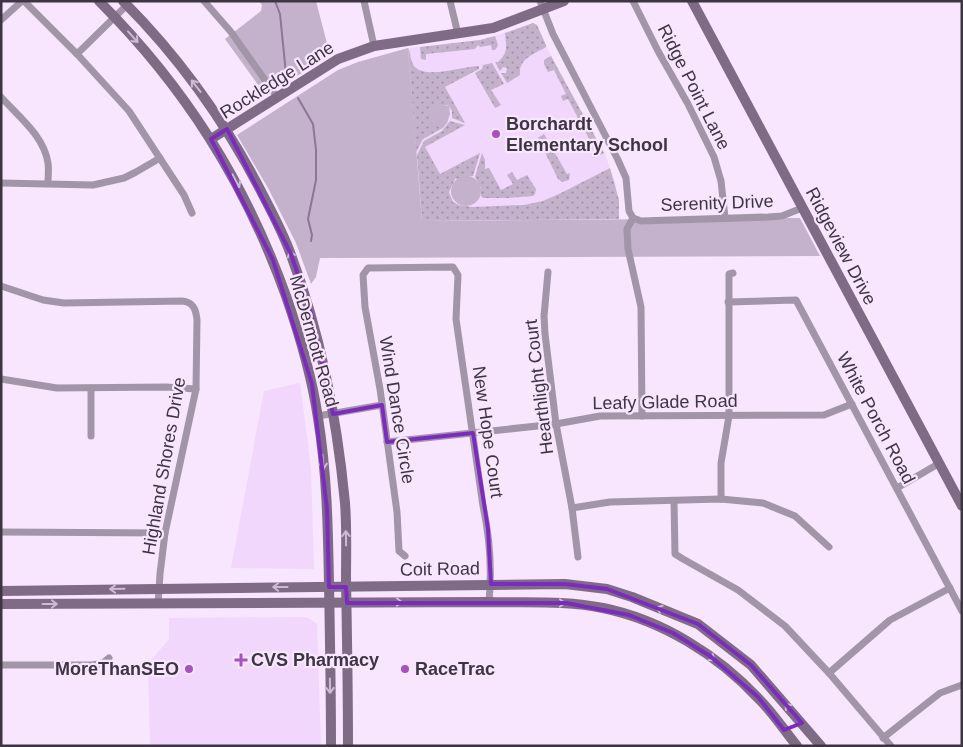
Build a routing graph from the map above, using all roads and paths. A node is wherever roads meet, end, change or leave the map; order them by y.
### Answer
1 (23, 1) edge
2 (99, 1) edge
3 (204, 1) edge
4 (364, 1) edge
5 (450, 1) edge
6 (564, 1) edge
7 (633, 1) edge
8 (692, 1) edge
9 (125, 3) edge
10 (541, 5) edge
11 (114, 16) junction
12 (1, 20) edge
13 (458, 34) junction
14 (374, 46) junction
15 (77, 54) junction
16 (280, 95) junction
17 (1, 97) edge
18 (227, 129) junction
19 (211, 139) junction
20 (160, 158) junction
21 (1, 183) edge
22 (48, 183) junction
23 (802, 208) junction
24 (192, 213) dead end
25 (633, 218) junction
26 (725, 218) junction
27 (453, 267) joint
28 (548, 272) dead end
29 (733, 273) dead end
30 (1, 286) edge
31 (728, 302) junction
32 (1, 379) edge
33 (91, 388) junction
34 (196, 389) junction
35 (852, 404) junction
36 (382, 405) junction
37 (333, 414) junction
38 (318, 416) junction
39 (642, 416) junction
40 (729, 416) junction
41 (556, 424) junction
42 (473, 433) junction
43 (91, 436) dead end
44 (387, 442) junction
45 (938, 464) junction
46 (897, 488) junction
47 (721, 499) junction
48 (674, 501) junction
49 (962, 506) edge
50 (572, 508) junction
51 (1, 532) edge
52 (165, 533) junction
53 (829, 547) dead end
54 (405, 556) dead end
55 (578, 557) dead end
56 (491, 584) junction
57 (245, 587) junction
58 (329, 587) junction
59 (346, 587) junction
60 (160, 588) junction
61 (950, 588) junction
62 (1, 591) edge
63 (329, 602) junction
64 (347, 602) junction
65 (490, 602) junction
66 (216, 603) junction
67 (1, 604) edge
68 (158, 604) junction
69 (962, 611) edge
70 (109, 658) dead end
71 (1, 666) edge
72 (829, 673) junction
73 (962, 685) edge
74 (802, 723) junction
75 (784, 730) junction
76 (883, 738) junction
77 (795, 743) edge
78 (331, 746) edge
79 (348, 746) edge
80 (821, 746) edge
81 (890, 746) edge

1 - 12 street
1 - 15 street
2 - 11 main road, McDermott Road
3 - 16 street
4 - 14 street
5 - 13 street
6 - 10 main road, Rockledge Lane
7 - 26 street, Ridge Point Lane
8 - 23 main road, Ridgeview Drive
9 - 11 street
18 -> 9 main road, McDermott Road
10 - 13 main road, Rockledge Lane
10 - 25 street
11 - 15 street
11 -> 19 main road, McDermott Road
13 - 14 main road, Rockledge Lane
14 - 16 main road, Rockledge Lane
15 - 20 street
16 - 18 main road, Rockledge Lane
17 - 22 street
18 - 19 main road, Rockledge Lane
37 -> 18 main road, McDermott Road
19 -> 38 main road, McDermott Road
20 - 22 street
20 - 24 street
21 - 22 street
23 - 26 street, Serenity Drive
23 - 45 main road, Ridgeview Drive
25 - 26 street, Serenity Drive
25 - 39 street
27 - 36 street, Wind Dance Circle
27 - 42 street, New Hope Court
28 - 41 street, Hearthlight Court
29 - 31 street
30 - 34 street, Highland Shores Drive
31 - 35 street, White Porch Road
31 - 40 street
32 - 33 street
33 - 34 street
33 - 43 street
34 - 52 street, Highland Shores Drive
35 - 40 street, Leafy Glade Road
35 - 46 street, White Porch Road
36 - 37 street
36 - 44 street, Wind Dance Circle
37 - 38 street
59 -> 37 main road, McDermott Road
38 -> 58 main road, McDermott Road
39 - 40 street, Leafy Glade Road
39 - 41 street, Leafy Glade Road
40 - 47 street
41 - 42 street, Leafy Glade Road
41 - 50 street, Hearthlight Court
42 - 44 street, Leafy Glade Road
42 - 56 street, New Hope Court
44 - 54 street, Wind Dance Circle
45 - 46 street
45 - 49 main road, Ridgeview Drive
46 - 61 street, White Porch Road
47 - 48 street
47 - 53 street
48 - 50 street
48 - 72 street
50 - 55 street, Hearthlight Court
51 - 52 street
52 - 60 street, Highland Shores Drive
56 - 59 main road, Coit Road
56 - 65 street, New Hope Court
74 -> 56 main road, Coit Road
58 -> 57 main road, Coit Road
57 - 60 main road, Coit Road
57 - 66 main road
58 - 59 main road, Coit Road
58 - 63 main road, McDermott Road
59 - 64 main road, McDermott Road
60 -> 62 main road, Coit Road
60 - 68 street, Highland Shores Drive
61 - 69 street, White Porch Road
61 - 72 street
63 - 64 main road, Coit Road
63 - 66 main road, Coit Road
63 -> 78 main road, McDermott Road
64 -> 65 main road, Coit Road
64 - 79 main road, McDermott Road
65 -> 75 main road, Coit Road
66 - 68 main road, Coit Road
67 -> 68 main road, Coit Road
70 - 71 street
72 - 76 street
73 - 76 street
74 - 75 main road
74 - 77 main road
74 - 80 main road, Coit Road
75 - 77 main road, Coit Road
76 - 81 street

